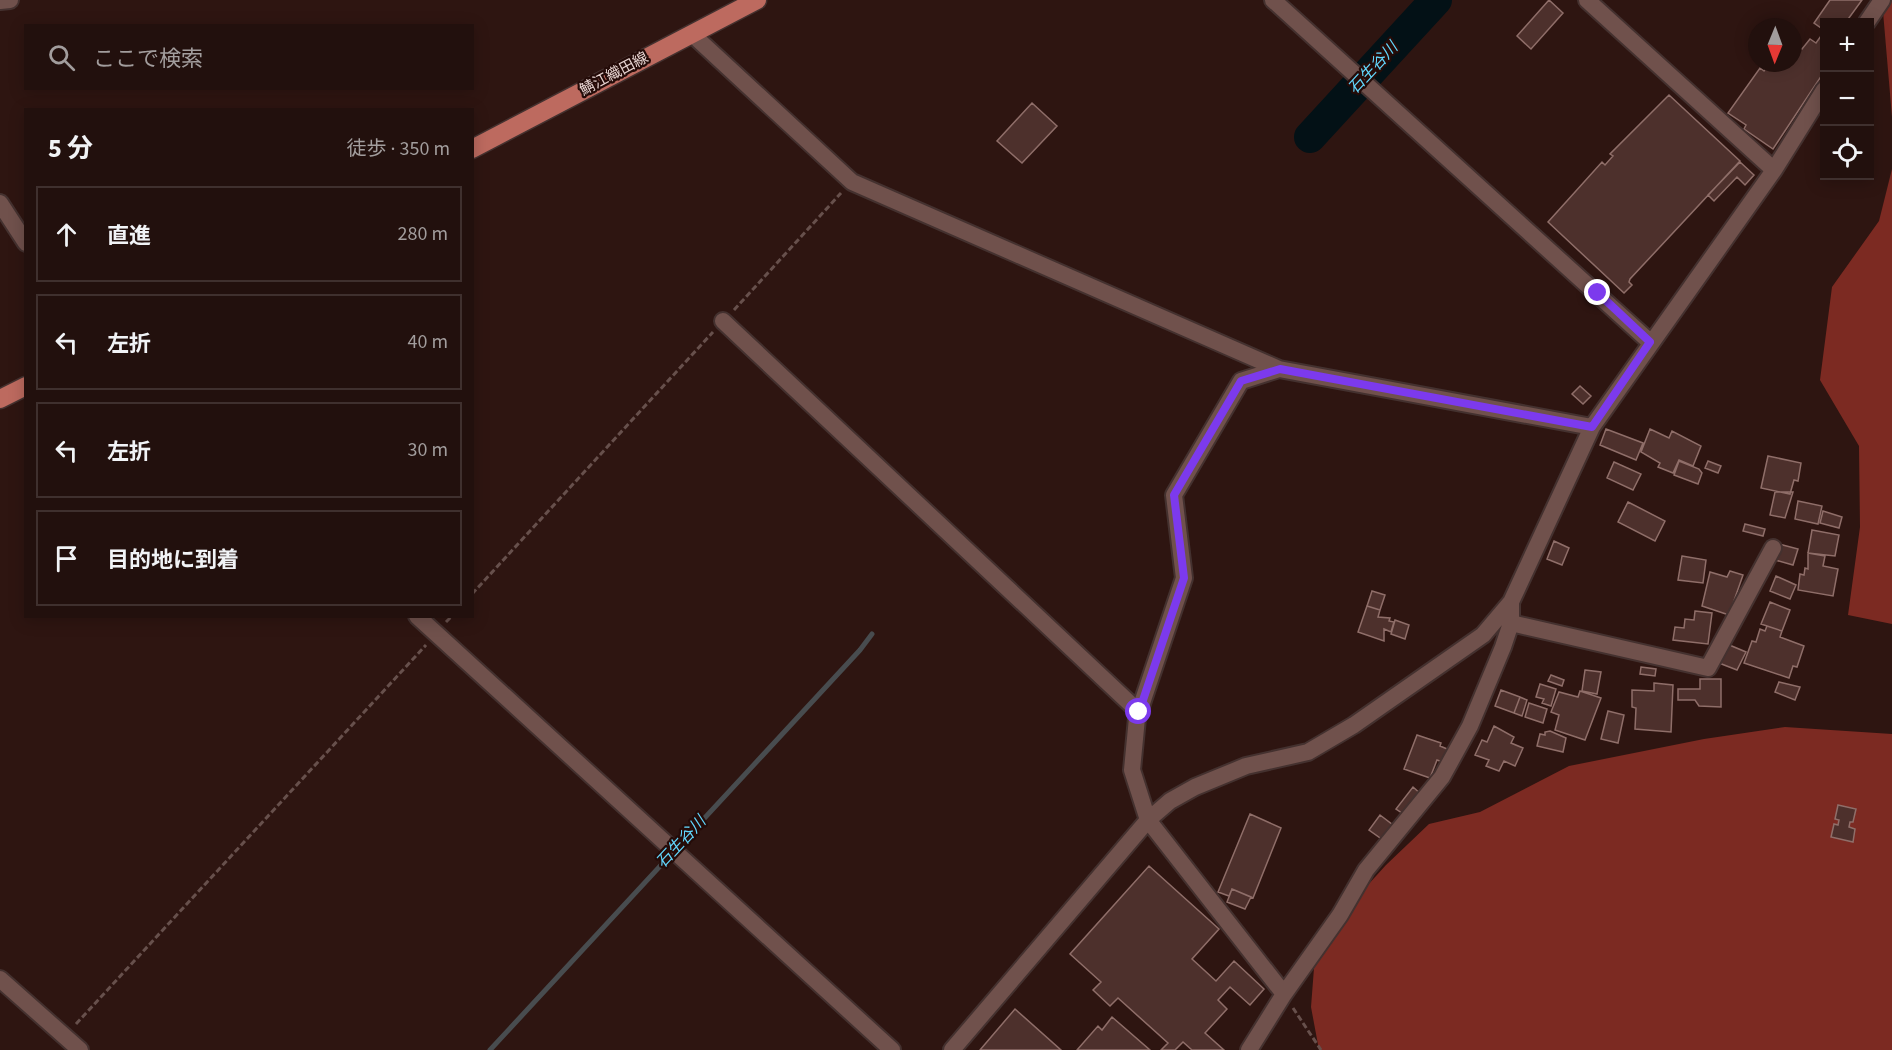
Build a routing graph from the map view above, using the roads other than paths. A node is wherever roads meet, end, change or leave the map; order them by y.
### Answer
1 (10, 0) edge
2 (757, 0) edge
3 (1273, 0) edge
4 (1587, 0) edge
5 (1882, 0) edge
6 (0, 1) edge
7 (1870, 18) edge
8 (692, 34) junction
9 (1820, 96) edge
10 (474, 148) edge
11 (1774, 170) junction
12 (0, 203) edge
13 (24, 240) edge
14 (723, 321) road end
15 (1650, 342) junction
16 (1280, 369) junction
17 (24, 387) edge
18 (0, 399) edge
19 (1592, 427) junction
20 (1773, 548) dead end
21 (1511, 602) junction
22 (419, 618) edge
23 (1511, 623) junction
24 (1139, 712) junction
25 (1148, 820) junction
26 (0, 979) edge
27 (1284, 994) junction
28 (80, 1050) edge
29 (892, 1050) edge
30 (952, 1050) edge
31 (1249, 1050) edge

1 - 6 street
2 - 8 main road, 鯖江織田線
3 - 15 street
4 - 11 street
5 - 7 street
8 - 10 main road, 鯖江織田線
8 - 16 street
9 - 11 street
11 - 15 street
12 - 13 street
14 - 24 street
15 - 19 street
16 - 19 street
16 - 24 street
17 - 18 main road
19 - 21 street
20 - 23 street
21 - 23 street
21 - 25 street
22 - 29 street
23 - 27 street
24 - 25 street
25 - 27 street
25 - 30 street
26 - 28 street
27 - 31 street

